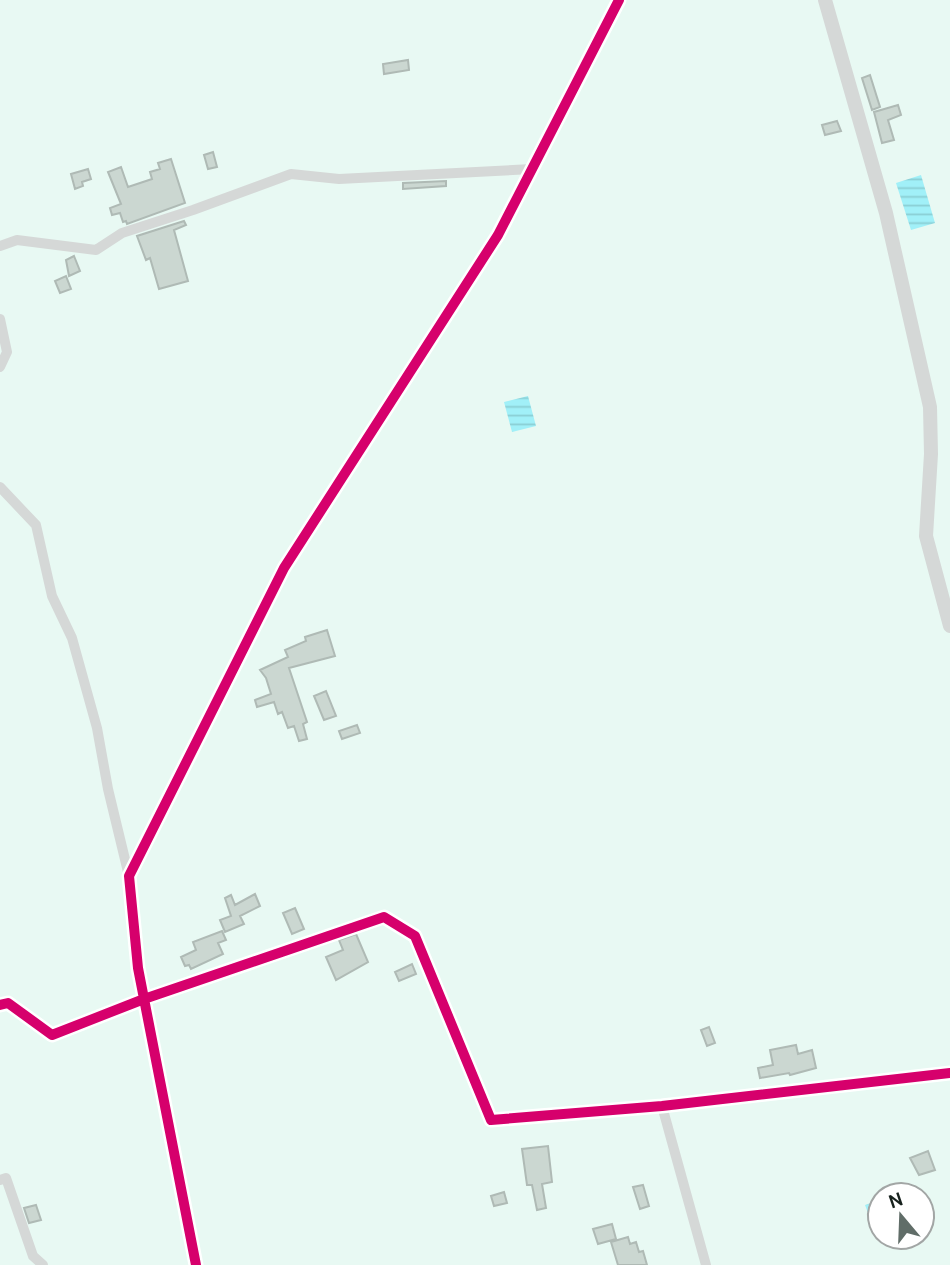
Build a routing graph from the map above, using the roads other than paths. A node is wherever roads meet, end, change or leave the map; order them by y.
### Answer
1 (619, 0) edge
2 (825, 0) edge
3 (532, 169) junction
4 (0, 246) edge
5 (0, 319) edge
6 (0, 367) edge
7 (0, 487) edge
8 (950, 626) edge
9 (129, 876) junction
10 (144, 999) junction
11 (0, 1005) edge
12 (950, 1073) edge
13 (662, 1106) junction
14 (0, 1180) edge
15 (43, 1265) edge
16 (196, 1265) edge
17 (706, 1265) edge

1 - 3 street
2 - 8 main road
3 - 4 street
3 - 9 street
5 - 6 street
7 - 9 street
9 - 10 street
10 - 11 street
10 - 13 street
10 - 16 street
12 - 13 street
13 - 17 street
14 - 15 street

